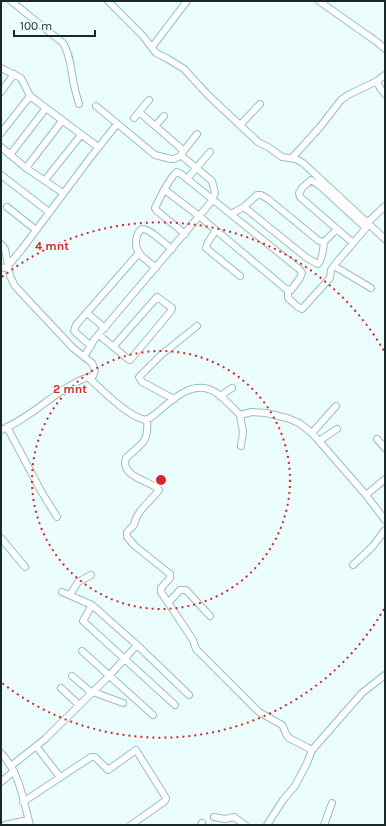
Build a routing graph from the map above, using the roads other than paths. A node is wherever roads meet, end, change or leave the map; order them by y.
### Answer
1 (11, 1) edge
2 (108, 1) edge
3 (187, 1) edge
4 (320, 1) edge
5 (152, 46) junction
6 (385, 50) edge
7 (1, 68) edge
8 (14, 74) junction
9 (385, 75) edge
10 (377, 81) junction
11 (1, 92) edge
12 (385, 94) edge
13 (30, 96) junction
14 (149, 100) dead end
15 (79, 104) dead end
16 (260, 104) dead end
17 (96, 106) dead end
18 (46, 108) junction
19 (139, 112) junction
20 (164, 116) dead end
21 (134, 118) dead end
22 (62, 121) junction
23 (118, 124) junction
24 (240, 125) junction
25 (155, 126) junction
26 (1, 133) edge
27 (197, 134) dead end
28 (81, 135) junction
29 (1, 147) edge
30 (98, 147) junction
31 (210, 152) dead end
32 (182, 153) junction
33 (10, 155) junction
34 (292, 158) junction
35 (26, 168) junction
36 (196, 168) junction
37 (1, 175) edge
38 (187, 179) junction
39 (45, 180) junction
40 (165, 190) junction
41 (63, 193) junction
42 (213, 200) junction
43 (385, 206) edge
44 (244, 207) junction
45 (7, 208) dead end
46 (49, 212) junction
47 (231, 214) junction
48 (199, 216) junction
49 (368, 222) junction
50 (337, 229) junction
51 (36, 230) junction
52 (216, 230) junction
53 (185, 234) junction
54 (385, 239) edge
55 (324, 242) junction
56 (353, 242) junction
57 (1, 244) edge
58 (172, 249) junction
59 (138, 254) junction
60 (334, 266) junction
61 (4, 267) edge
62 (156, 268) junction
63 (240, 276) dead end
64 (370, 288) dead end
65 (288, 290) junction
66 (87, 313) junction
67 (197, 326) dead end
68 (105, 328) junction
69 (99, 335) junction
70 (91, 346) junction
71 (113, 347) junction
72 (84, 357) junction
73 (88, 377) junction
74 (232, 388) dead end
75 (220, 396) junction
76 (174, 400) junction
77 (336, 406) dead end
78 (240, 415) junction
79 (147, 419) junction
80 (4, 428) edge
81 (338, 429) dead end
82 (312, 433) junction
83 (377, 439) dead end
84 (319, 441) junction
85 (241, 446) dead end
86 (385, 448) edge
87 (385, 479) edge
88 (366, 495) junction
89 (57, 517) dead end
90 (385, 520) edge
91 (385, 530) edge
92 (1, 538) edge
93 (353, 565) dead end
94 (25, 567) dead end
95 (91, 575) dead end
96 (62, 592) dead end
97 (70, 595) junction
98 (168, 603) junction
99 (92, 605) junction
100 (210, 616) dead end
101 (137, 645) junction
102 (82, 651) dead end
103 (124, 660) junction
104 (385, 675) edge
105 (72, 676) dead end
106 (109, 676) junction
107 (61, 688) dead end
108 (92, 692) junction
109 (189, 695) dead end
110 (123, 704) dead end
111 (79, 705) junction
112 (174, 705) dead end
113 (153, 715) dead end
114 (36, 746) junction
115 (312, 750) junction
116 (1, 753) edge
117 (13, 769) junction
118 (60, 777) junction
119 (1, 782) edge
120 (23, 802) junction
121 (332, 803) dead end
122 (214, 818) dead end
123 (29, 823) edge
124 (5, 825) edge
125 (131, 825) edge
126 (245, 825) edge
127 (267, 825) edge
128 (324, 825) edge

1 - 15 street
2 - 5 street
3 - 5 street
4 - 6 street
5 - 24 street
7 - 8 street
8 - 11 street
8 - 13 street
9 - 10 street
10 - 12 street
10 - 34 street
13 - 18 street
13 - 26 street
14 - 19 street
16 - 24 street
17 - 23 street
18 - 22 street
18 - 33 street
19 - 21 street
19 - 25 street
20 - 25 street
22 - 28 street
22 - 35 street
23 - 30 street
23 - 32 street
24 - 34 street
25 - 32 street
27 - 32 street
28 - 30 street
28 - 39 street
29 - 33 street
30 - 41 street
31 - 36 street
32 - 36 street
33 - 35 street
34 - 49 street
35 - 39 street
36 - 38 street
36 - 42 street
37 - 46 street
38 - 40 street
38 - 42 street
39 - 41 street
40 - 48 street
40 - 53 street
41 - 46 street
42 - 47 street
42 - 48 street
43 - 49 street
44 - 47 street
44 - 55 street
44 - 55 street
45 - 51 street
46 - 51 street
47 - 65 street
48 - 52 street
48 - 53 street
49 - 54 street
50 - 55 street
50 - 56 street
50 - 56 street
51 - 61 street
52 - 63 street
52 - 65 street
53 - 58 street
56 - 60 street
57 - 61 street
58 - 59 street
58 - 62 street
59 - 62 street
59 - 66 street
60 - 64 street
60 - 65 street
61 - 72 street
62 - 68 street
66 - 68 street
66 - 70 street
67 - 76 street
68 - 69 street
69 - 70 street
69 - 71 street
70 - 72 street
71 - 71 street
72 - 73 street
73 - 79 street
73 - 80 street
74 - 75 street
75 - 76 street
75 - 78 street
76 - 79 street
77 - 82 street
78 - 82 street
78 - 85 street
79 - 98 street
80 - 89 street
81 - 84 street
82 - 84 street
83 - 86 street
84 - 88 street
87 - 88 street
88 - 90 street
91 - 93 street
92 - 94 street
95 - 97 street
96 - 97 street
97 - 99 street
98 - 100 street
98 - 115 street
99 - 101 street
99 - 103 street
101 - 103 street
101 - 109 street
102 - 106 street
103 - 106 street
103 - 112 street
104 - 115 street
105 - 108 street
106 - 108 street
106 - 113 street
107 - 111 street
108 - 110 street
108 - 111 street
111 - 114 street
114 - 117 street
114 - 118 street
115 - 127 street
116 - 117 street
117 - 119 street
117 - 120 street
118 - 120 street
118 - 125 street
120 - 123 street
121 - 128 street
122 - 126 street
123 - 124 street

